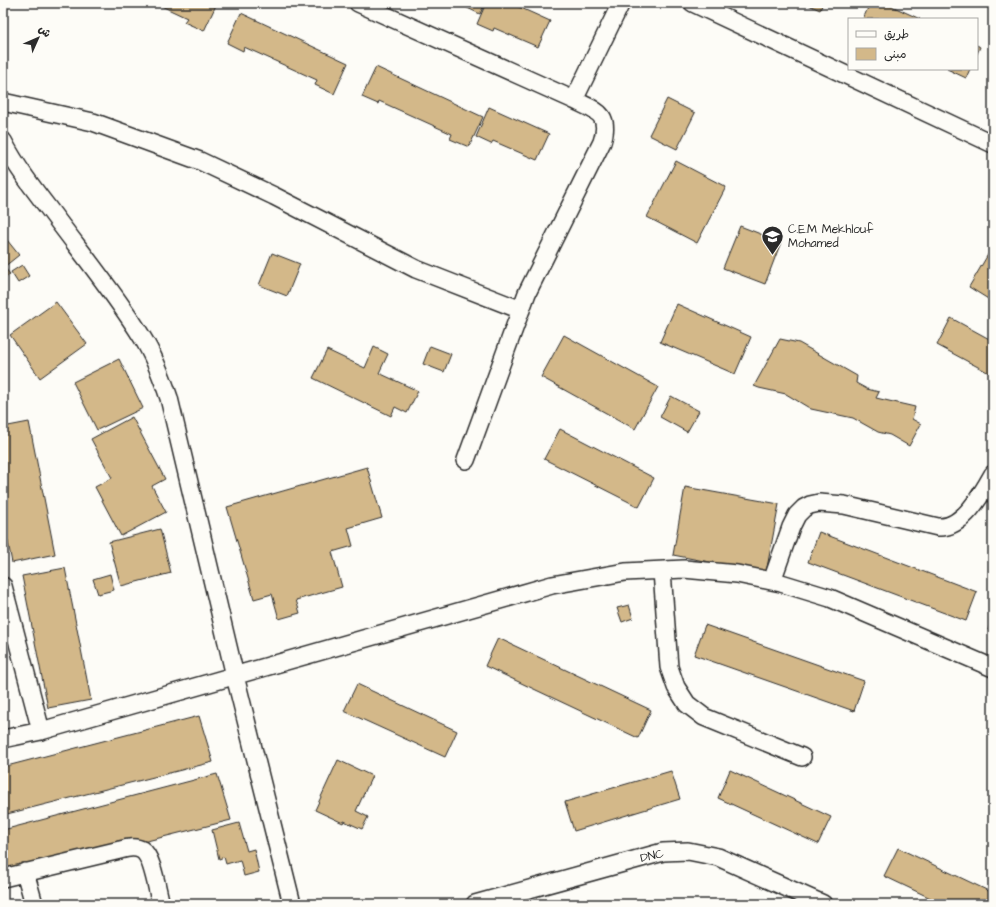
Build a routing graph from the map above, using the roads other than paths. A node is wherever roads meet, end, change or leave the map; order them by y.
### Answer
1 (358, 3) edge
2 (620, 3) edge
3 (693, 3) edge
4 (574, 100) junction
5 (3, 102) edge
6 (3, 141) edge
7 (993, 144) edge
8 (521, 310) junction
9 (466, 460) dead end
10 (993, 474) edge
11 (662, 570) junction
12 (772, 581) junction
13 (3, 586) edge
14 (993, 668) edge
15 (235, 676) junction
16 (41, 731) junction
17 (3, 739) edge
18 (802, 757) dead end
19 (25, 872) junction
20 (3, 878) edge
21 (34, 904) edge
22 (161, 904) edge
23 (292, 904) edge
24 (475, 904) edge
25 (823, 904) edge

1 - 4 street
2 - 4 street
3 - 7 street
4 - 8 street
5 - 8 street
6 - 15 street
8 - 9 street
10 - 12 street
11 - 12 street
11 - 15 street
11 - 18 street
12 - 14 street
13 - 16 street
15 - 16 street
15 - 23 street
16 - 17 street
19 - 20 street
19 - 21 street
19 - 22 street
24 - 25 street, DNC

